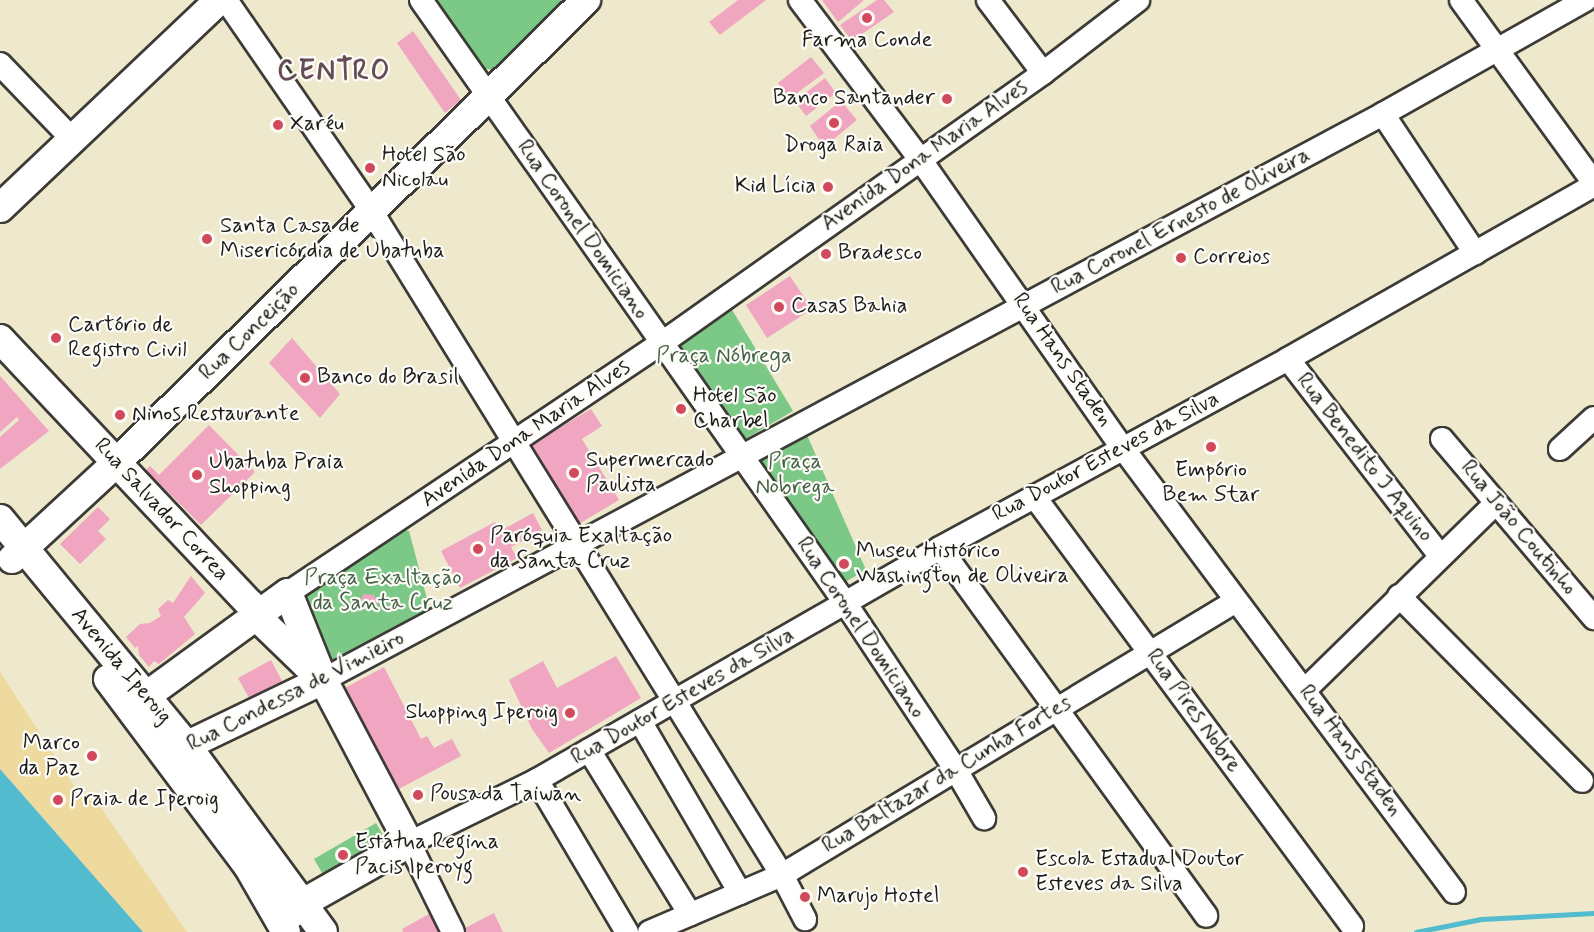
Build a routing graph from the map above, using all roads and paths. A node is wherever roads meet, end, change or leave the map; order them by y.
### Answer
1 (219, 0) edge
2 (226, 0) edge
3 (421, 0) edge
4 (586, 0) edge
5 (800, 0) edge
6 (988, 0) edge
7 (1138, 0) edge
8 (1461, 0) edge
9 (1585, 0) edge
10 (1496, 47) junction
11 (0, 64) edge
12 (1043, 73) junction
13 (489, 98) junction
14 (1383, 114) junction
15 (74, 141) junction
16 (920, 159) junction
17 (1592, 177) edge
18 (0, 208) edge
19 (372, 213) junction
20 (1475, 253) junction
21 (1024, 306) junction
22 (0, 339) edge
23 (662, 343) junction
24 (1288, 359) junction
25 (1594, 418) edge
26 (1442, 439) dead end
27 (515, 441) junction
28 (1122, 447) junction
29 (1560, 449) dead end
30 (742, 456) junction
31 (116, 463) junction
32 (1034, 496) junction
33 (1496, 503) junction
34 (0, 519) edge
35 (578, 544) junction
36 (940, 549) junction
37 (12, 550) edge
38 (1440, 556) junction
39 (288, 593) junction
40 (1399, 596) junction
41 (1236, 601) junction
42 (846, 604) junction
43 (257, 617) junction
44 (1594, 618) edge
45 (1149, 652) junction
46 (323, 680) junction
47 (1305, 690) junction
48 (146, 696) junction
49 (675, 701) junction
50 (1055, 710) junction
51 (640, 721) junction
52 (589, 750) junction
53 (178, 752) junction
54 (956, 770) junction
55 (537, 780) junction
56 (1582, 781) dead end
57 (984, 818) dead end
58 (409, 843) junction
59 (782, 875) junction
60 (1454, 892) dead end
61 (740, 893) junction
62 (303, 903) junction
63 (690, 914) junction
64 (1206, 916) dead end
65 (805, 919) dead end
66 (448, 924) edge
67 (1352, 926) dead end
68 (284, 927) edge
69 (322, 932) edge
70 (627, 932) edge
71 (649, 932) edge

1 - 15 main road
2 - 19 street
3 - 13 street, Rua Coronel Domiciano
4 - 13 main road, Rua Conceição
5 - 16 street, Rua Hans Staden
6 - 12 street
7 - 12 street, Avenida Dona Maria Alves
8 - 10 street
9 - 10 street, Rua Coronel Ernesto de Oliveira
10 - 14 street, Rua Coronel Ernesto de Oliveira
10 - 17 street
11 - 15 street
12 - 16 street, Avenida Dona Maria Alves
13 - 19 main road, Rua Conceição
13 - 23 street, Rua Coronel Domiciano
14 - 20 street
14 - 21 street, Rua Coronel Ernesto de Oliveira
15 - 18 main road
16 - 21 street, Rua Hans Staden
16 - 23 street, Avenida Dona Maria Alves
17 - 20 street, Rua Doutor Esteves da Silva
19 - 27 street
19 - 31 main road, Rua Conceição
20 - 24 street, Rua Doutor Esteves da Silva
21 - 28 street, Rua Hans Staden
21 - 30 street, Rua Coronel Ernesto de Oliveira
22 - 31 main road, Rua Salvador Correa
23 - 27 street, Avenida Dona Maria Alves
23 - 30 street, Rua Coronel Domiciano
24 - 28 street, Rua Doutor Esteves da Silva
24 - 38 street, Rua Benedito J Aquino
25 - 29 street
26 - 33 street, Rua João Coutinho
27 - 35 street
27 - 39 street, Avenida Dona Maria Alves
28 - 32 street, Rua Doutor Esteves da Silva
28 - 41 street, Rua Hans Staden
30 - 35 street, Rua Condessa de Vimieiro
30 - 42 street, Rua Coronel Domiciano
31 - 37 main road, Rua Conceição
31 - 43 main road, Rua Salvador Correa
32 - 36 street, Rua Doutor Esteves da Silva
32 - 45 street, Rua Pires Nobre
33 - 38 street
33 - 44 street, Rua João Coutinho
34 - 37 main road, Avenida Iperoig
35 - 46 street, Rua Condessa de Vimieiro
35 - 49 street
36 - 42 street, Rua Doutor Esteves da Silva
36 - 50 street
37 - 48 main road, Avenida Iperoig
37 - 53 main road, Avenida Iperoig
38 - 40 street
39 - 43 main road, Avenida Dona Maria Alves
39 - 46 main road, Rua Salvador Correa
40 - 47 street
40 - 56 street
41 - 45 street, Rua Baltazar da Cunha Fortes
41 - 47 street, Rua Hans Staden
42 - 49 street, Rua Doutor Esteves da Silva
42 - 54 street, Rua Coronel Domiciano
43 - 46 main road, Rua Salvador Correa
43 - 48 main road, Avenida Dona Maria Alves
45 - 50 street, Rua Baltazar da Cunha Fortes
45 - 67 street, Rua Pires Nobre
46 - 53 main road, Rua Condessa de Vimieiro
46 - 58 main road, Rua Salvador Correa
47 - 60 street, Rua Hans Staden
48 - 53 main road, Avenida Iperoig
49 - 51 street, Rua Doutor Esteves da Silva
49 - 59 street
50 - 54 street, Rua Baltazar da Cunha Fortes
50 - 64 street
51 - 52 street, Rua Doutor Esteves da Silva
51 - 61 street
52 - 55 street, Rua Doutor Esteves da Silva
52 - 63 street
53 - 62 main road, Avenida Iperoig
53 - 68 main road, Avenida Iperoig
54 - 57 street, Rua Coronel Domiciano
54 - 59 street, Rua Baltazar da Cunha Fortes
55 - 58 street, Rua Doutor Esteves da Silva
55 - 70 street
58 - 62 main road, Rua Doutor Esteves da Silva
58 - 66 street, Rua Salvador Correa
59 - 61 street, Rua Baltazar da Cunha Fortes
59 - 65 street
61 - 63 street, Rua Baltazar da Cunha Fortes
62 - 68 main road, Rua Doutor Esteves da Silva
62 - 69 main road, Avenida Iperoig
63 - 71 street, Rua Baltazar da Cunha Fortes

